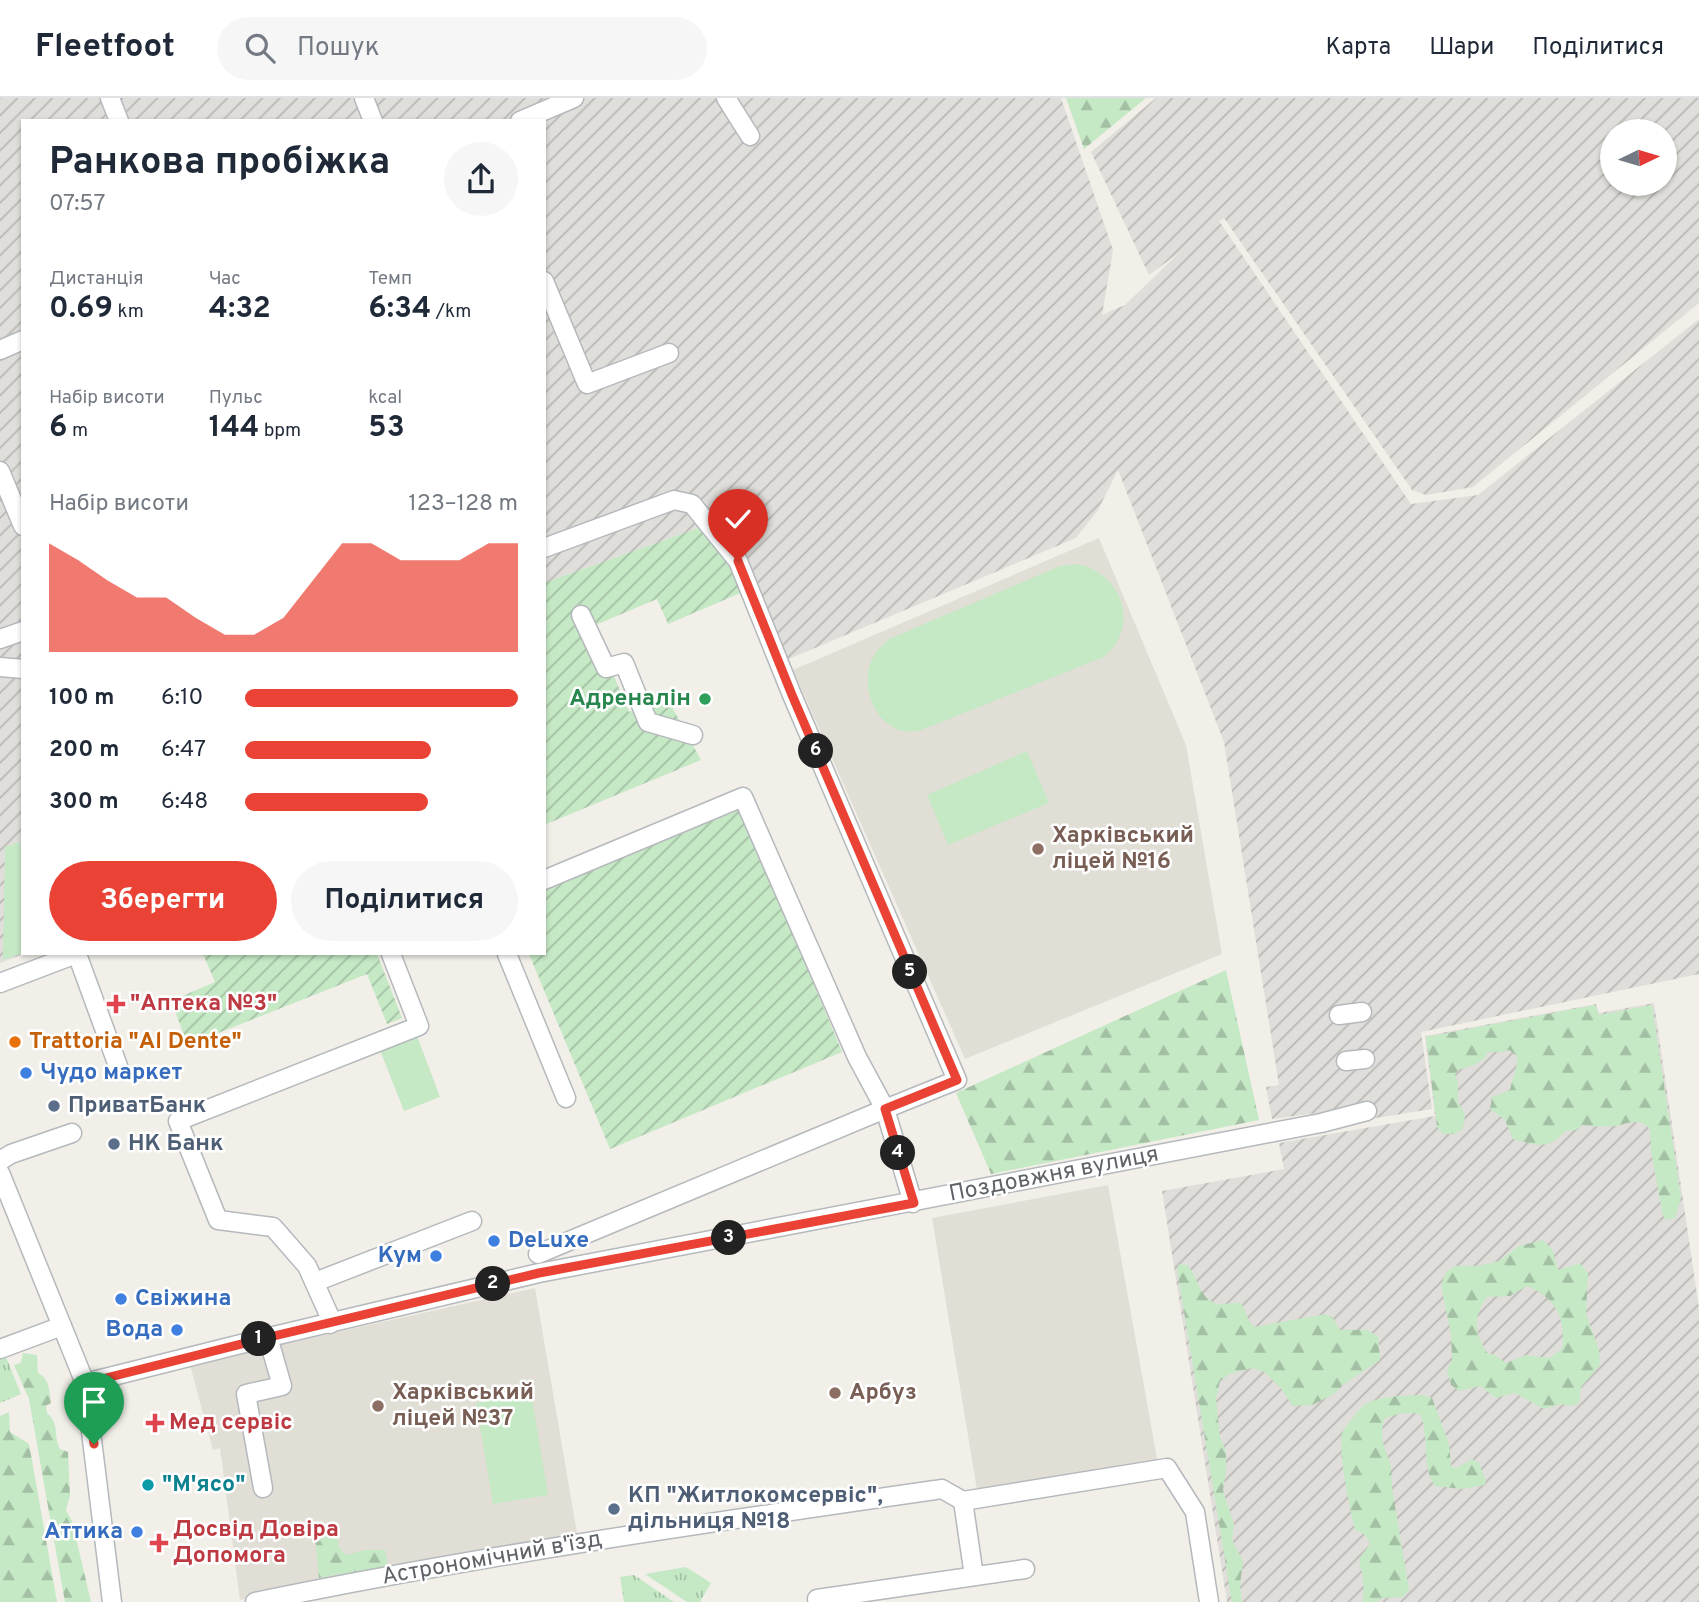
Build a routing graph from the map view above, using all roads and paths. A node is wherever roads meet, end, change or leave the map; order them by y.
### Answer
1 (110, 98) edge
2 (364, 98) edge
3 (575, 98) edge
4 (726, 98) edge
5 (547, 103) edge
6 (118, 119) edge
7 (372, 119) edge
8 (523, 119) edge
9 (750, 136) dead end
10 (546, 286) edge
11 (21, 341) edge
12 (0, 350) edge
13 (669, 353) dead end
14 (0, 471) edge
15 (21, 521) edge
16 (546, 547) edge
17 (580, 615) dead end
18 (21, 632) edge
19 (0, 639) edge
20 (0, 667) edge
21 (21, 669) edge
22 (693, 735) dead end
23 (546, 879) edge
24 (73, 955) edge
25 (76, 955) edge
26 (391, 955) edge
27 (507, 955) edge
28 (0, 984) edge
29 (1362, 1012) dead end
30 (1339, 1015) dead end
31 (1365, 1059) dead end
32 (1346, 1062) dead end
33 (118, 1066) dead end
34 (566, 1098) dead end
35 (885, 1109) junction
36 (1367, 1111) dead end
37 (72, 1132) dead end
38 (0, 1161) edge
39 (0, 1172) edge
40 (914, 1203) junction
41 (472, 1221) dead end
42 (538, 1254) dead end
43 (315, 1282) junction
44 (330, 1324) junction
45 (62, 1326) junction
46 (268, 1337) junction
47 (0, 1349) edge
48 (86, 1383) junction
49 (263, 1488) dead end
50 (963, 1501) junction
51 (1025, 1569) dead end
52 (974, 1576) junction
53 (817, 1599) dead end
54 (112, 1602) edge
55 (255, 1602) edge
56 (1209, 1602) edge

1 - 6 street
2 - 7 street
3 - 5 street
4 - 9 street
5 - 8 street
10 - 13 street
11 - 12 street
14 - 15 street
16 - 35 street
17 - 22 street
18 - 19 street
20 - 21 street
23 - 35 street
24 - 28 street
25 - 33 street
26 - 43 street
27 - 34 street
29 - 30 street
31 - 32 street
35 - 40 street
35 - 42 street
36 - 40 street, Поздовжня вулиця
37 - 38 street
39 - 45 street
40 - 44 street, Поздовжня вулиця
41 - 43 street
43 - 44 street
44 - 46 street, Поздовжня вулиця
45 - 47 street
45 - 48 street
46 - 48 street, Поздовжня вулиця
46 - 49 street
48 - 54 street
50 - 52 street
50 - 55 street, Астрономічний в'їзд
50 - 56 street, Астрономічний в'їзд
51 - 52 street
52 - 53 street

